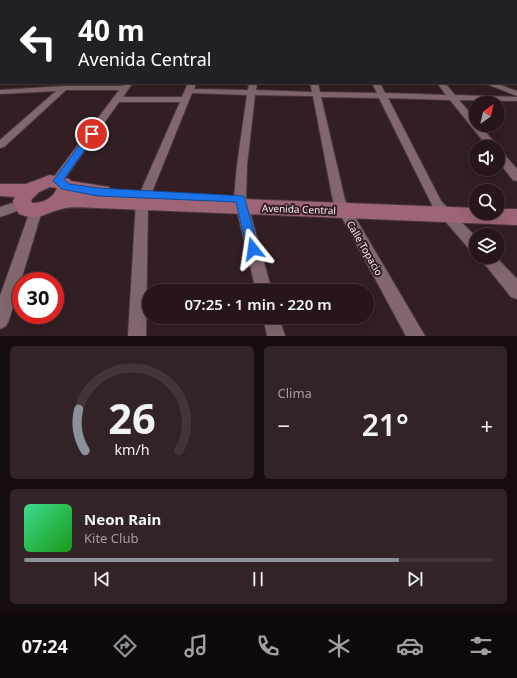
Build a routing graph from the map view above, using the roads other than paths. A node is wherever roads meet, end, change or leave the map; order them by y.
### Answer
1 (40, 0) edge
2 (60, 0) edge
3 (314, 84) edge
4 (376, 84) edge
5 (443, 84) edge
6 (491, 84) edge
7 (127, 85) edge
8 (66, 86) edge
9 (252, 87) edge
10 (188, 91) edge
11 (0, 92) edge
12 (317, 94) junction
13 (517, 94) edge
14 (382, 96) junction
15 (453, 97) junction
16 (117, 99) junction
17 (517, 99) edge
18 (487, 140) edge
19 (0, 145) edge
20 (505, 162) edge
21 (517, 177) edge
22 (62, 184) junction
23 (0, 190) edge
24 (0, 198) edge
25 (143, 198) junction
26 (27, 202) junction
27 (57, 202) junction
28 (241, 203) junction
29 (342, 206) junction
30 (469, 206) edge
31 (505, 206) edge
32 (517, 206) edge
33 (441, 208) junction
34 (0, 212) edge
35 (517, 217) edge
36 (469, 239) edge
37 (492, 264) edge
38 (262, 284) edge
39 (517, 291) edge
40 (0, 320) edge
41 (273, 324) edge
42 (137, 336) edge
43 (276, 336) edge
44 (416, 336) edge

1 - 2 street
3 - 12 street, Calle Topacio
4 - 14 street
5 - 15 street
6 - 13 street
7 - 8 street
7 - 16 street
8 - 11 street
8 - 19 street
9 - 10 street
9 - 12 street
9 - 28 street
10 - 16 street
10 - 25 street
12 - 14 street
12 - 29 street, Calle Topacio
14 - 15 street
14 - 33 street
15 - 17 street
15 - 18 street
16 - 22 street
20 - 21 street
22 - 25 street, Avenida Central
22 - 26 street
22 - 27 street
23 - 26 street
24 - 26 street
25 - 27 street, Avenida Central
25 - 28 street, Avenida Central
25 - 42 street
26 - 27 street
26 - 34 street
26 - 40 street
28 - 29 street, Avenida Central
28 - 38 street
29 - 33 street, Avenida Central
29 - 44 street, Calle Topacio
30 - 33 street, Avenida Central
31 - 32 street
33 - 35 street, Avenida Central
33 - 36 street
37 - 39 street
41 - 43 street

